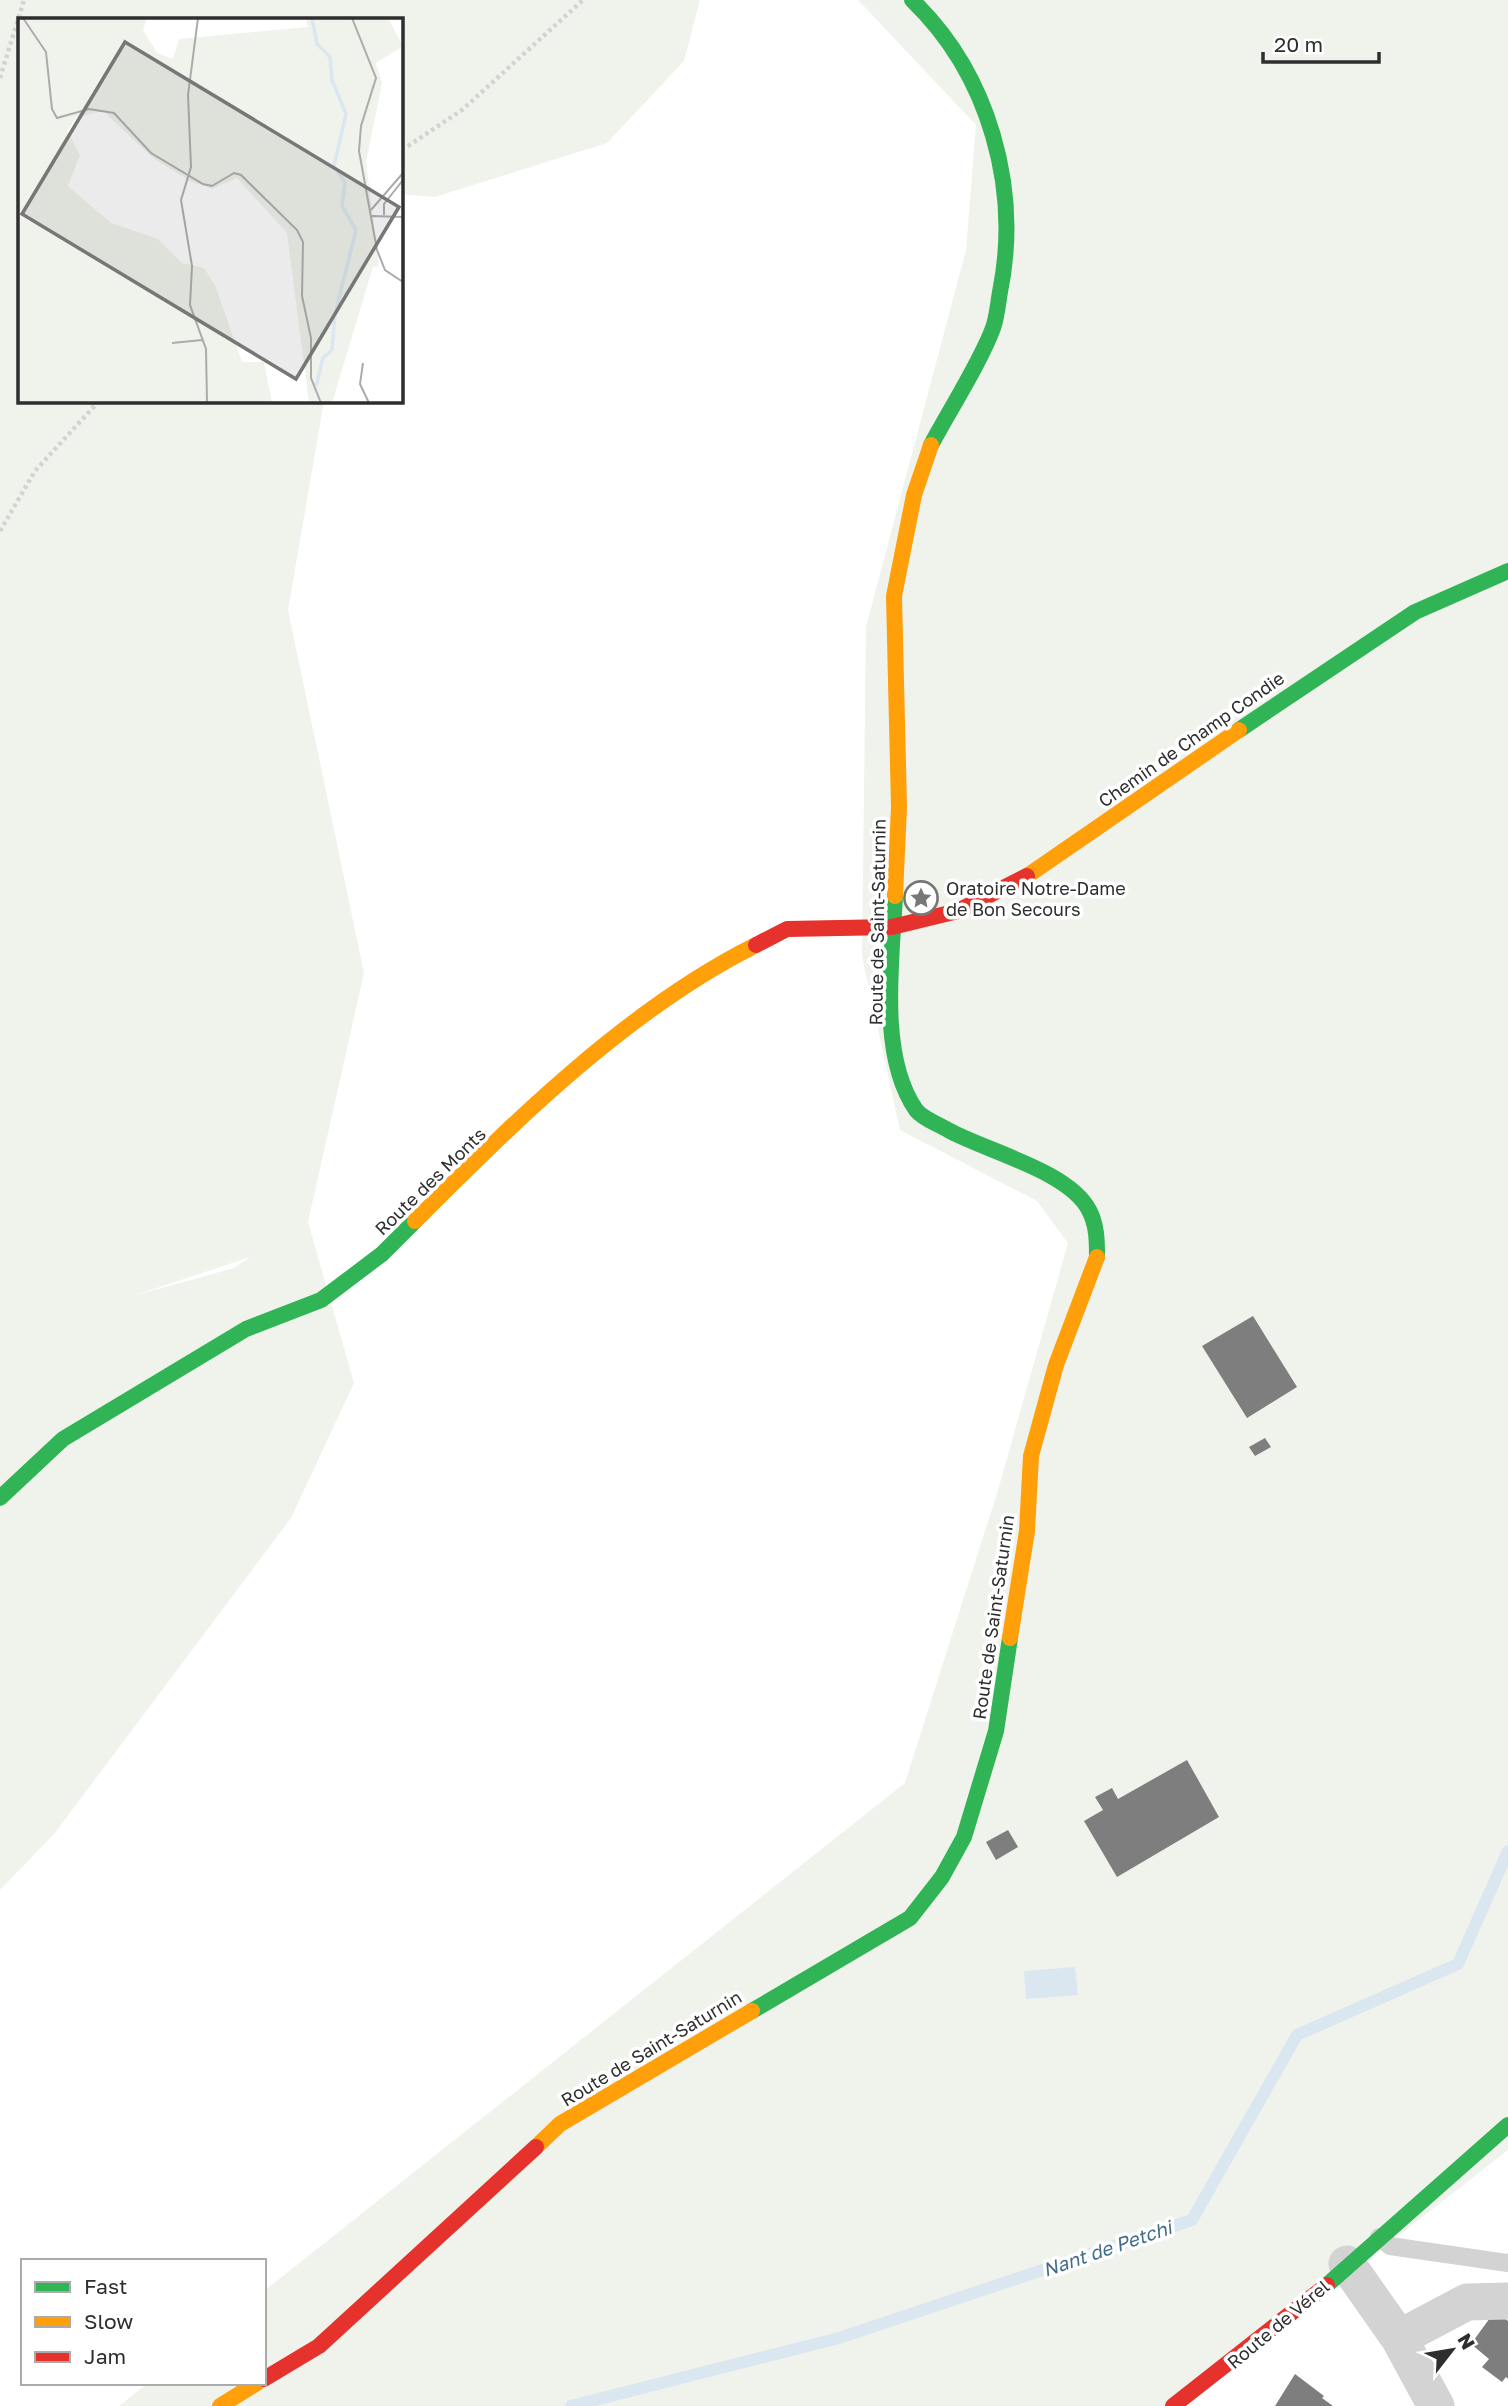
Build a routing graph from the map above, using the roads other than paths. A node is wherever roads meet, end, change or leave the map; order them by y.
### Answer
1 (912, 0) edge
2 (1508, 571) edge
3 (892, 927) junction
4 (0, 1498) edge
5 (1508, 2125) edge
6 (1380, 2237) junction
7 (1508, 2263) edge
8 (1347, 2264) junction
9 (1508, 2301) edge
10 (1399, 2338) junction
11 (266, 2378) edge
12 (254, 2385) edge
13 (220, 2406) edge
14 (1173, 2406) edge
15 (1436, 2406) edge

1 - 3 street, Route de Saint-Saturnin
2 - 3 street, Chemin de Champ Condie
3 - 4 street, Route des Monts
3 - 11 street, Route de Saint-Saturnin
5 - 6 street, Route de Vérel
6 - 7 lane
6 - 8 street, Route de Vérel
8 - 10 street
8 - 14 street, Route de Vérel
9 - 10 street
10 - 15 street
12 - 13 street

